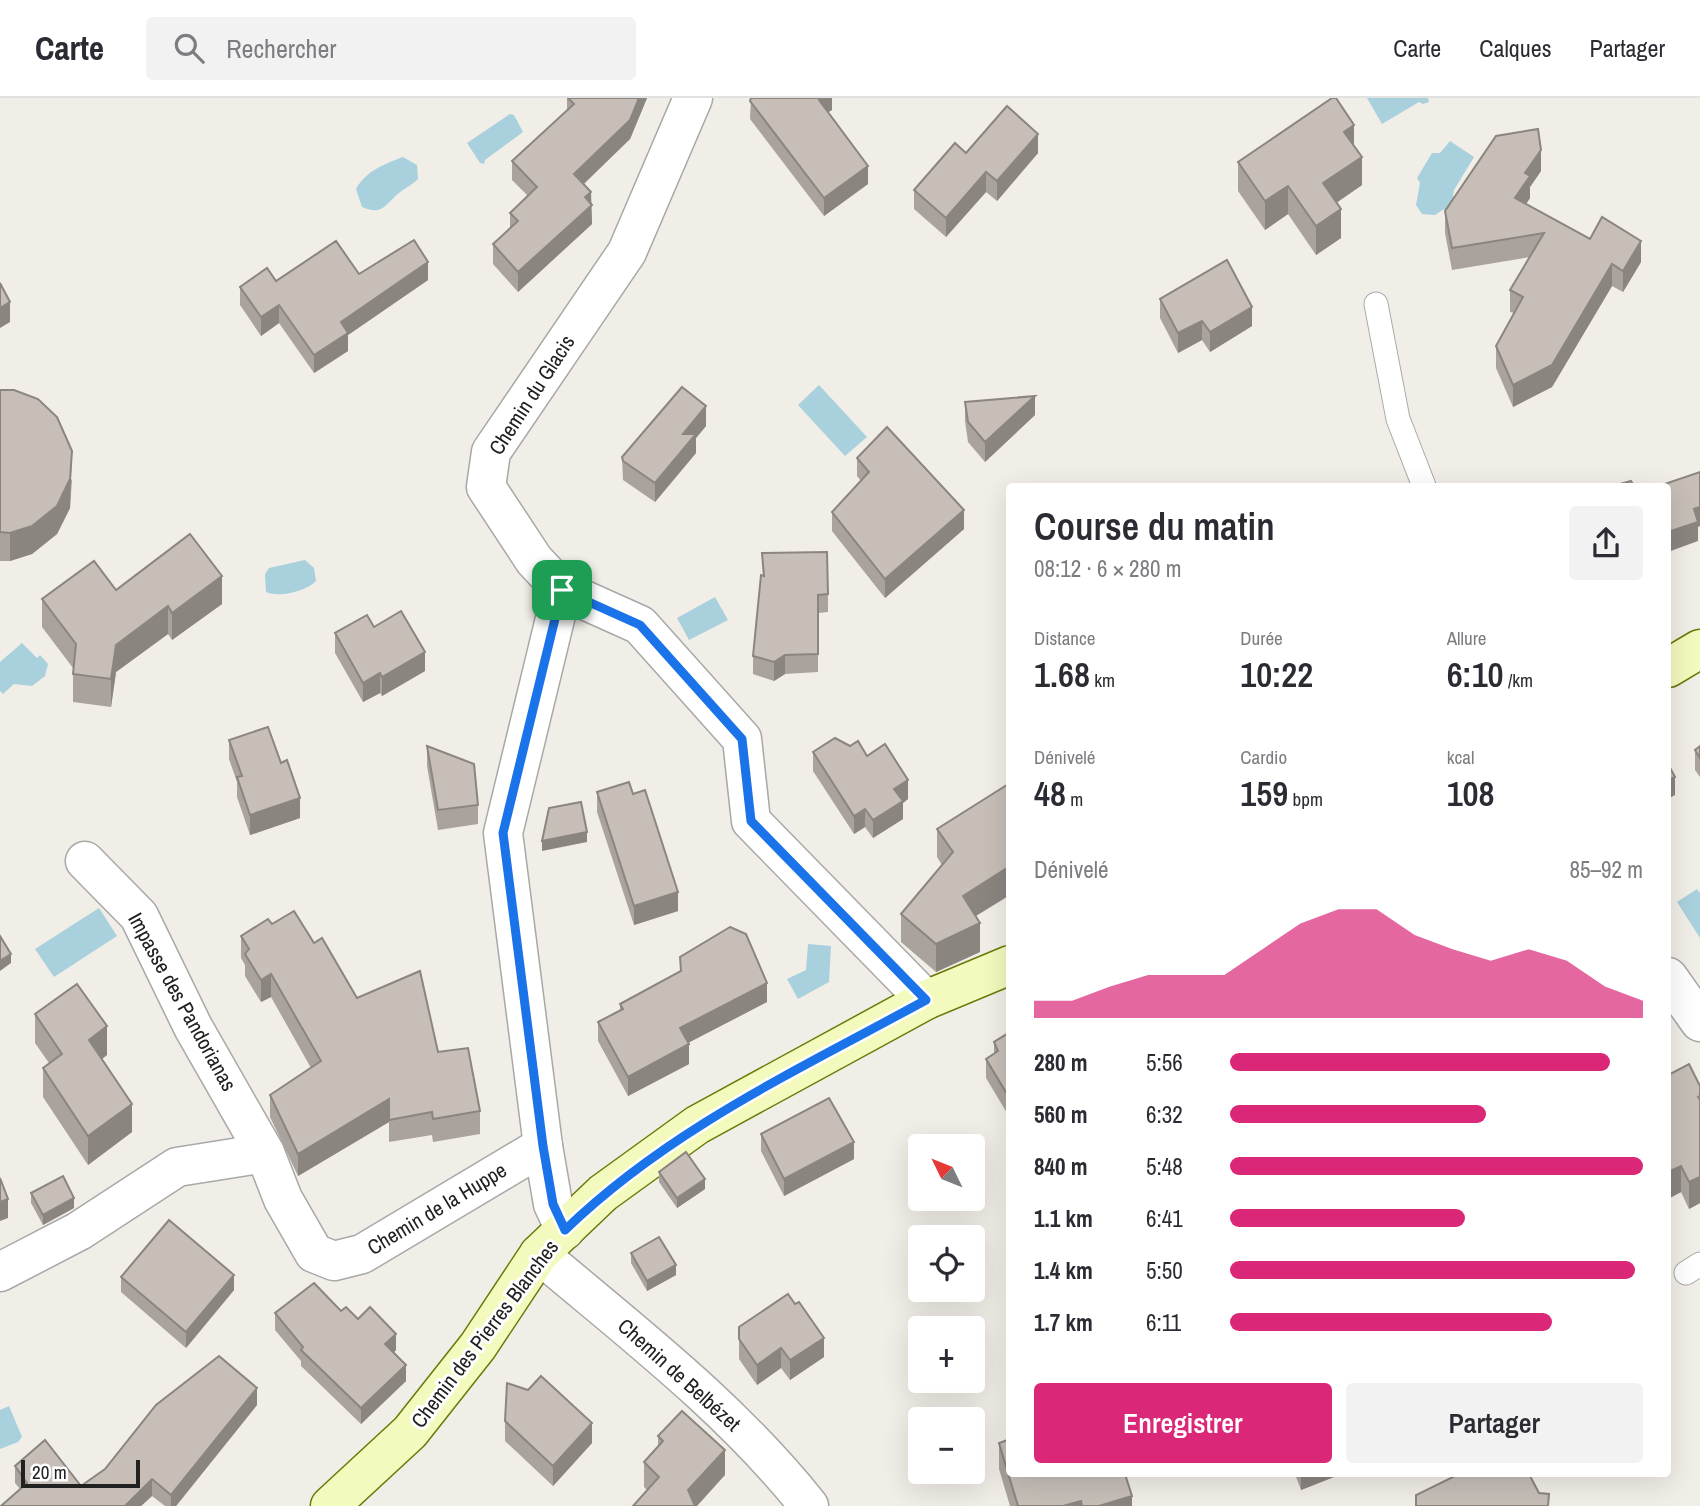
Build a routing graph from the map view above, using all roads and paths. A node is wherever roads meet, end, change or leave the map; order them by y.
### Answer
1 (693, 98) edge
2 (1376, 304) dead end
3 (1423, 483) edge
4 (562, 590) junction
5 (1700, 649) edge
6 (1671, 666) edge
7 (85, 861) dead end
8 (1006, 966) edge
9 (1671, 981) edge
10 (926, 1000) junction
11 (1700, 1022) edge
12 (543, 1146) junction
13 (265, 1153) junction
14 (552, 1242) junction
15 (0, 1272) edge
16 (330, 1506) edge
17 (809, 1506) edge

1 - 4 street, Chemin du Glacis
2 - 3 lane
4 - 10 street
4 - 12 street
5 - 6 street
7 - 13 street, Impasse des Pandorianas
8 - 10 street, Chemin des Pierres Blanches
9 - 11 street
10 - 14 street, Chemin des Pierres Blanches
12 - 13 street, Chemin de la Huppe
12 - 14 street
13 - 15 street
14 - 16 street, Chemin des Pierres Blanches
14 - 17 street, Chemin de Belbézet

